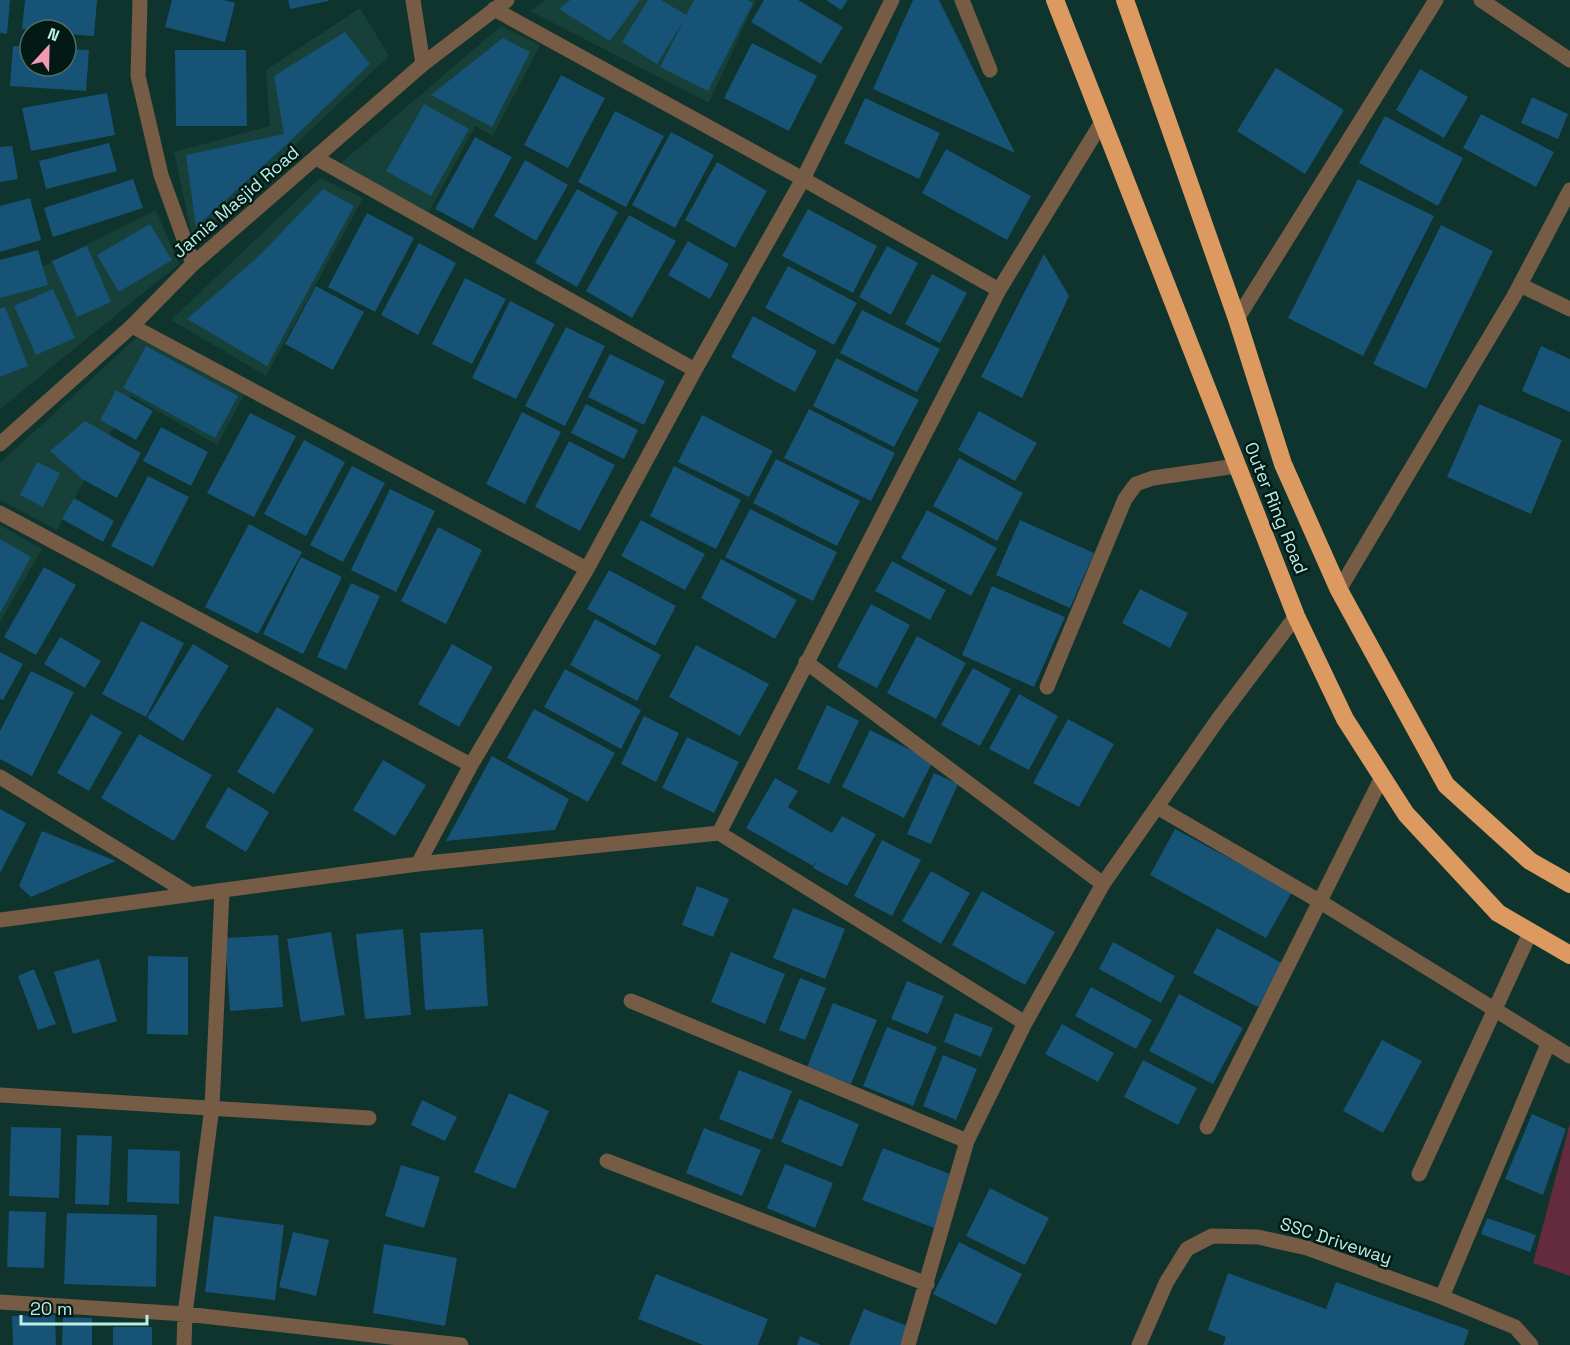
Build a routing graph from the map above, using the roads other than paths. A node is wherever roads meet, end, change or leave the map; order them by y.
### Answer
1 (140, 0) edge
2 (413, 0) edge
3 (892, 0) edge
4 (962, 0) edge
5 (1055, 0) edge
6 (1125, 0) edge
7 (1436, 0) edge
8 (1481, 0) edge
9 (500, 5) edge
10 (1570, 60) edge
11 (423, 64) junction
12 (990, 70) dead end
13 (1102, 122) junction
14 (316, 158) junction
15 (803, 179) junction
16 (1570, 190) edge
17 (193, 264) junction
18 (1520, 285) junction
19 (999, 290) junction
20 (1570, 309) edge
21 (1237, 319) junction
22 (132, 326) junction
23 (695, 370) junction
24 (0, 444) edge
25 (1237, 466) junction
26 (0, 513) edge
27 (587, 569) junction
28 (1339, 590) junction
29 (1296, 616) junction
30 (806, 663) junction
31 (1047, 687) dead end
32 (471, 765) junction
33 (0, 777) edge
34 (1382, 777) junction
35 (1157, 807) junction
36 (719, 833) junction
37 (418, 864) junction
38 (1103, 884) junction
39 (1570, 884) edge
40 (222, 892) junction
41 (190, 894) junction
42 (1319, 901) junction
43 (0, 920) edge
44 (1530, 933) junction
45 (1570, 955) edge
46 (631, 1001) dead end
47 (1494, 1010) junction
48 (1025, 1023) junction
49 (1548, 1044) junction
50 (1570, 1056) edge
51 (0, 1095) edge
52 (212, 1107) junction
53 (369, 1118) dead end
54 (1207, 1127) dead end
55 (967, 1142) junction
56 (607, 1161) dead end
57 (1419, 1174) dead end
58 (927, 1284) junction
59 (1442, 1297) junction
60 (0, 1302) edge
61 (185, 1314) junction
62 (184, 1345) edge
63 (461, 1345) edge
64 (908, 1345) edge
65 (1139, 1345) edge
66 (1532, 1345) edge

1 - 17 street
2 - 11 street
3 - 15 street
4 - 12 street
5 - 13 highway, Outer Ring Road
6 - 21 highway, Outer Ring Road
7 - 21 street
8 - 10 street
9 - 11 street, Jamia Masjid Road
9 - 15 street
11 - 14 street, Jamia Masjid Road
13 - 19 street
13 - 25 highway, Outer Ring Road
14 - 17 street, Jamia Masjid Road
14 - 23 street
15 - 19 street
15 - 23 street
16 - 18 street
17 - 22 street, Jamia Masjid Road
18 - 20 street
18 - 28 street
19 - 30 street
21 - 28 highway, Outer Ring Road
22 - 24 street, Jamia Masjid Road
22 - 27 street
23 - 27 street
25 - 29 highway, Outer Ring Road
25 - 31 street
26 - 32 street
27 - 32 street
28 - 39 highway, Outer Ring Road
29 - 34 highway, Outer Ring Road
29 - 35 street
30 - 36 street
30 - 38 street
32 - 37 street
33 - 41 street
34 - 42 street
34 - 44 highway, Outer Ring Road
35 - 38 street
35 - 42 street
36 - 37 street
36 - 48 street
37 - 40 street
38 - 48 street
40 - 41 street
40 - 52 street
41 - 43 street
42 - 47 street
42 - 54 street
44 - 45 highway, Outer Ring Road
44 - 47 street
46 - 55 street
47 - 49 street
47 - 57 street
48 - 55 street
49 - 50 street
49 - 59 street
51 - 52 street
52 - 53 street
52 - 61 street
55 - 58 street
56 - 58 street
58 - 64 street
59 - 65 street, SSC Driveway
59 - 66 street, SSC Driveway
60 - 61 street
61 - 62 street
61 - 63 street

